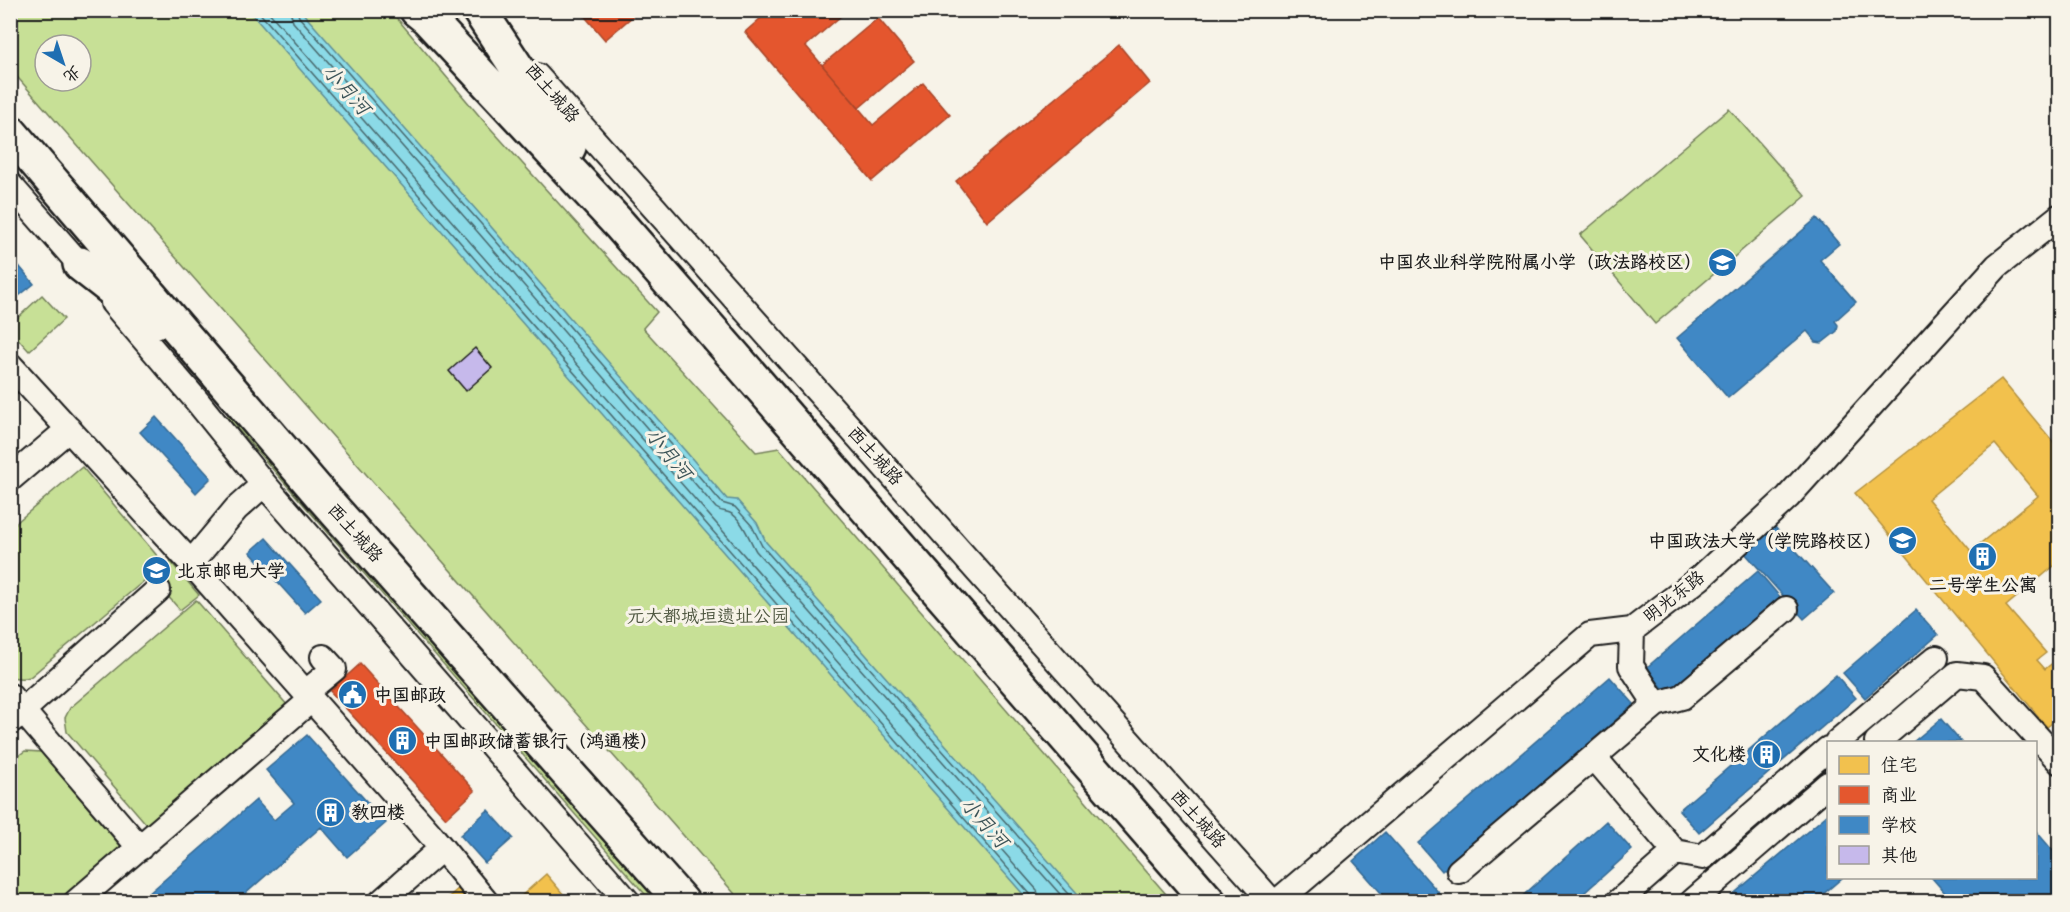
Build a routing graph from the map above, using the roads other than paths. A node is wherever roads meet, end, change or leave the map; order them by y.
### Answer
1 (417, 10) edge
2 (479, 10) edge
3 (10, 132) edge
4 (10, 185) edge
5 (2060, 216) edge
6 (619, 224) junction
7 (80, 264) junction
8 (10, 365) edge
9 (69, 429) junction
10 (10, 479) edge
11 (264, 484) junction
12 (321, 495) junction
13 (191, 563) junction
14 (158, 590) dead end
15 (1785, 609) dead end
16 (1632, 630) junction
17 (323, 657) dead end
18 (1936, 658) dead end
19 (308, 697) junction
20 (1656, 704) junction
21 (15, 709) edge
22 (1838, 741) edge
23 (1878, 741) edge
24 (2055, 748) edge
25 (1827, 750) edge
26 (1594, 756) junction
27 (1827, 785) edge
28 (140, 848) junction
29 (442, 848) junction
30 (1675, 852) junction
31 (1459, 871) dead end
32 (1630, 898) edge
33 (76, 902) edge
34 (381, 902) edge
35 (486, 902) edge
36 (628, 902) edge
37 (682, 902) edge
38 (1209, 902) edge
39 (1272, 902) edge
40 (1277, 902) edge
41 (1692, 902) edge

1 - 6 highway
2 - 6 highway
2 - 39 street, 西土城路
3 - 12 highway, 西土城路
4 - 7 street, 西土城路
5 - 16 street, 明光东路
6 - 38 highway
7 - 11 street, 西土城路
7 - 12 highway
8 - 9 street
9 - 10 street
9 - 13 street
11 - 13 street
11 - 36 street, 西土城路
12 - 37 highway, 西土城路
13 - 19 street
14 - 21 street
15 - 20 street
16 - 20 street
16 - 40 street, 明光东路
17 - 19 street
18 - 22 street
19 - 28 street
19 - 29 street
20 - 26 street
21 - 28 street
23 - 24 street
25 - 30 street
26 - 30 street
26 - 31 street
27 - 41 street
28 - 33 street
29 - 34 street
29 - 35 street
30 - 32 street

